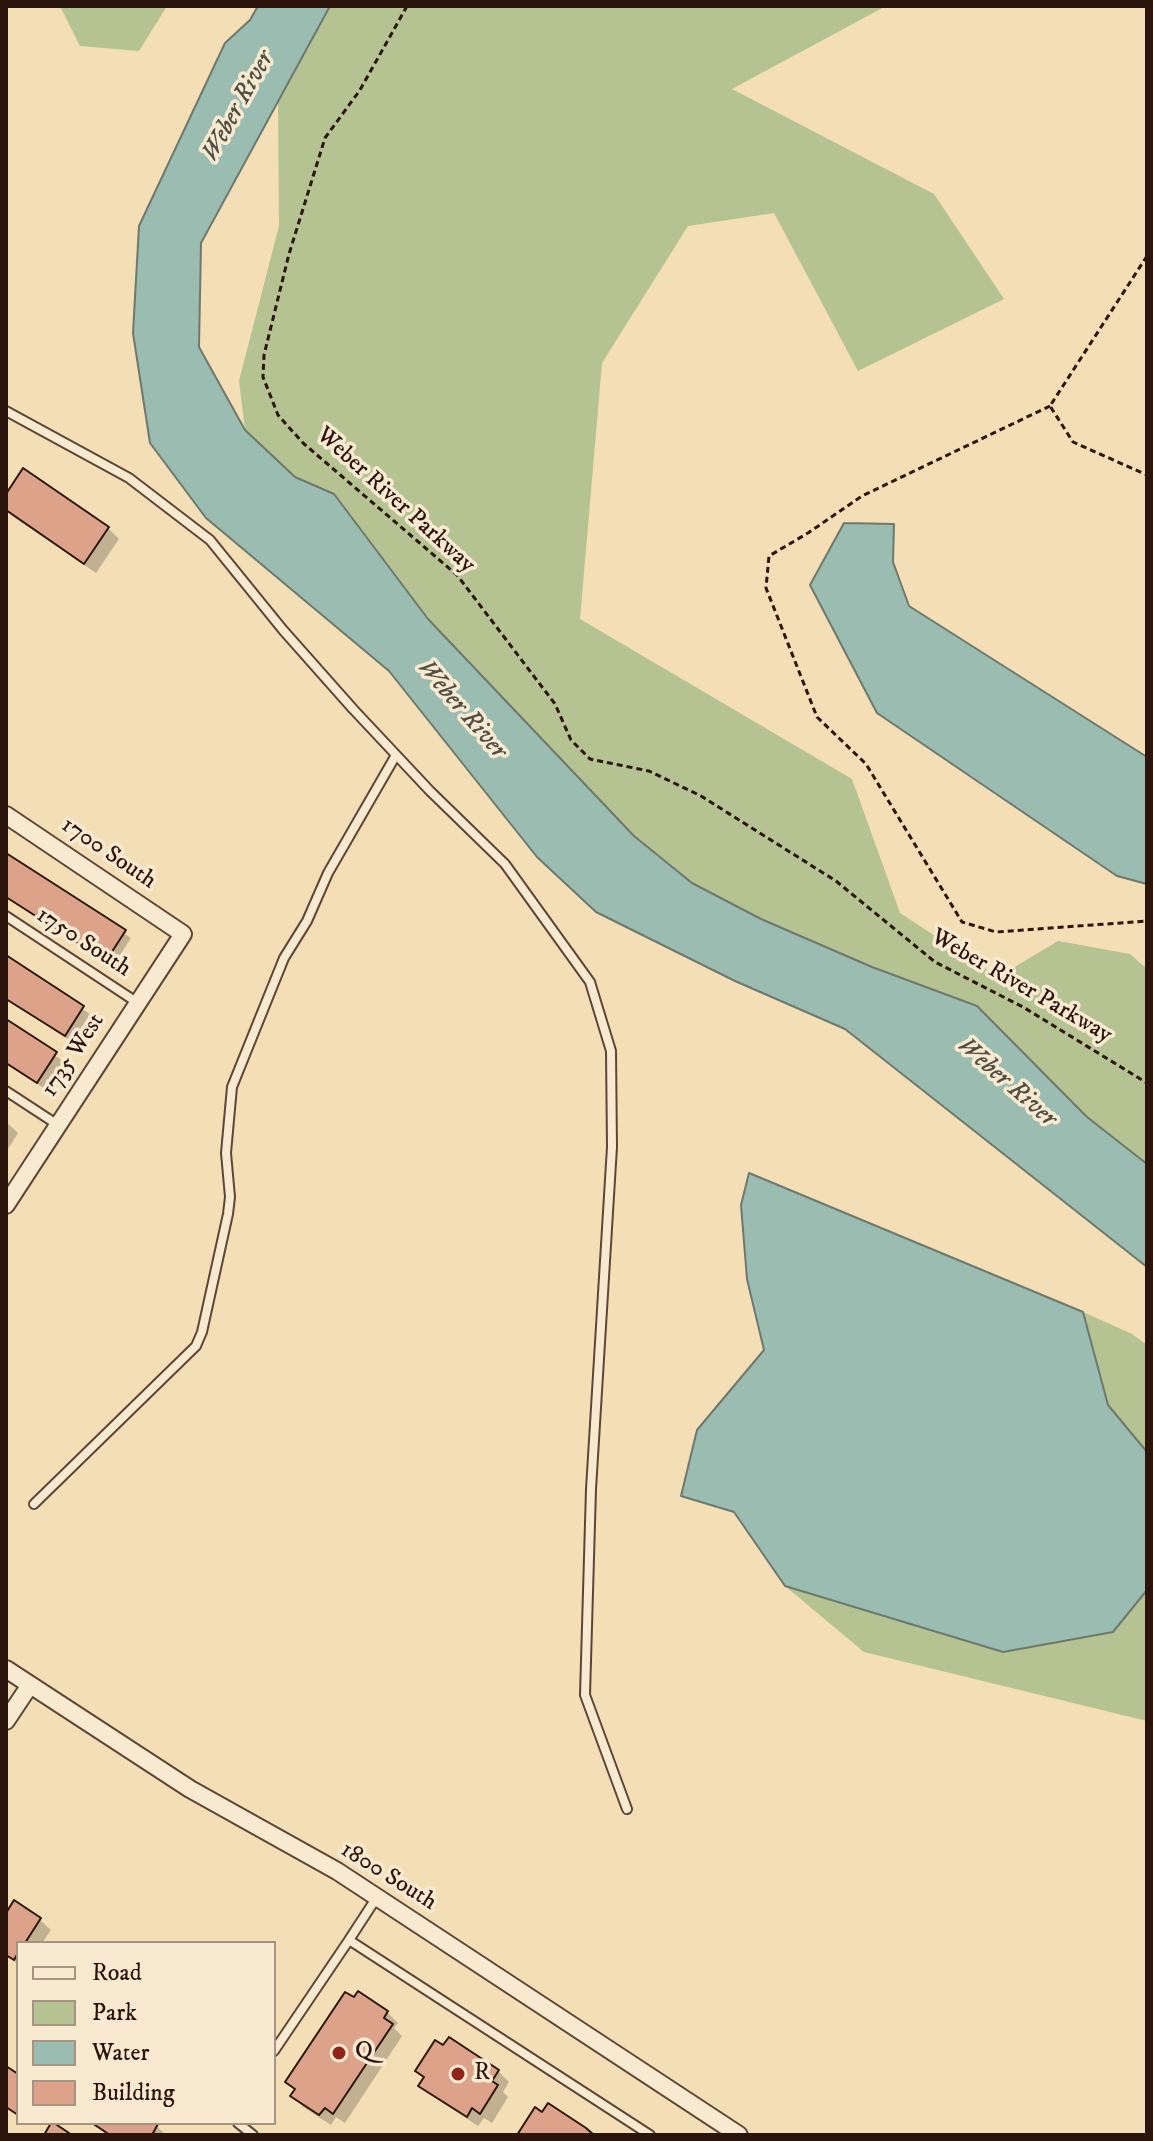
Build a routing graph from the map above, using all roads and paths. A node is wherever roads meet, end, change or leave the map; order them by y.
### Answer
1 (407, 6) edge
2 (1147, 256) edge
3 (1050, 406) junction
4 (6, 411) edge
5 (1147, 475) edge
6 (396, 755) junction
7 (6, 815) edge
8 (6, 916) edge
9 (1147, 921) edge
10 (183, 934) joint
11 (138, 1003) junction
12 (1147, 1083) edge
13 (6, 1091) edge
14 (58, 1125) junction
15 (6, 1205) edge
16 (34, 1504) dead end
17 (6, 1669) edge
18 (30, 1685) junction
19 (6, 1721) edge
20 (627, 1809) dead end
21 (377, 1897) junction
22 (349, 1940) junction
23 (276, 2048) edge
24 (650, 2135) edge
25 (739, 2135) edge

1 - 12 path, Weber River Parkway
2 - 3 path
3 - 5 path
3 - 9 path
4 - 6 lane
6 - 16 lane
6 - 20 lane
7 - 10 street, 1700 South
8 - 11 lane, 1750 South
10 - 11 street, 1735 West
11 - 14 street, 1735 West
13 - 14 lane
14 - 15 street, 1735 West
17 - 18 street, 1800 South
18 - 19 street
18 - 21 street, 1800 South
21 - 22 lane
21 - 25 street, 1800 South
22 - 23 lane
22 - 24 lane

